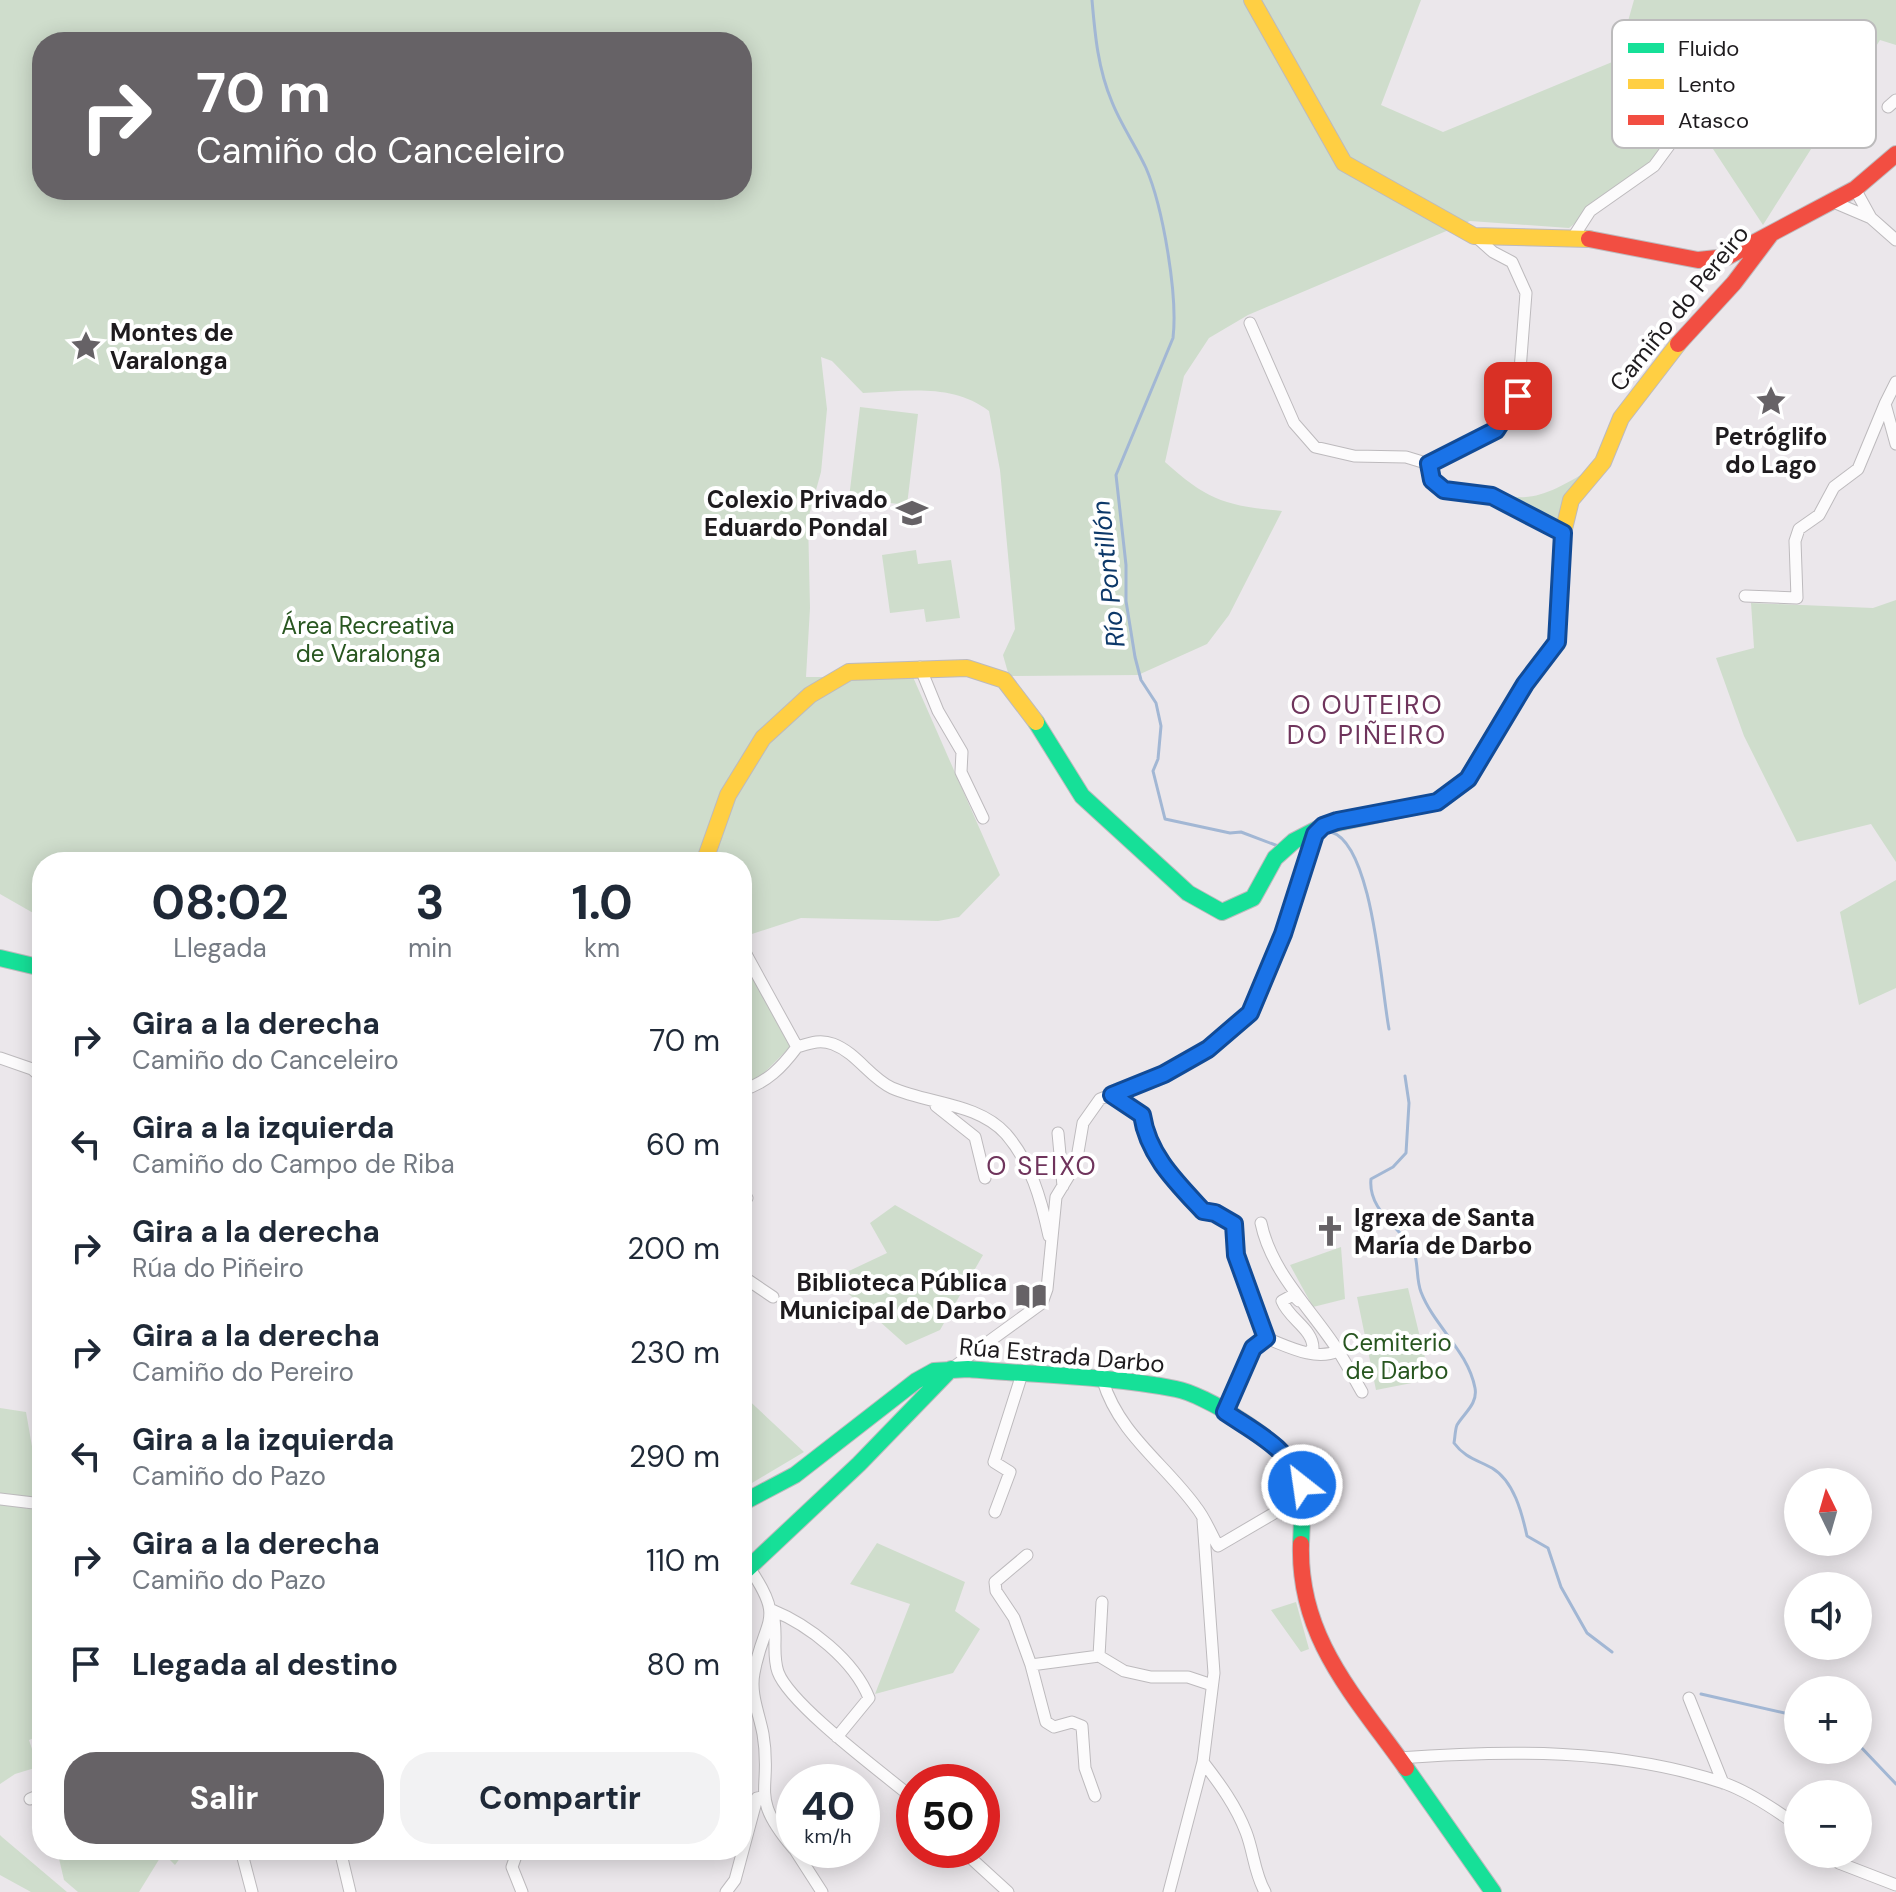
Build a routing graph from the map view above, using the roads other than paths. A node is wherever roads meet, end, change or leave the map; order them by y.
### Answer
1 (1252, 0) edge
2 (1667, 148) edge
3 (1896, 154) edge
4 (1855, 189) junction
5 (1831, 201) junction
6 (1871, 218) junction
7 (1771, 234) junction
8 (1474, 236) junction
9 (1572, 239) junction
10 (1896, 240) edge
11 (1250, 323) dead end
12 (1896, 382) edge
13 (1885, 404) junction
14 (1896, 444) edge
15 (1429, 464) junction
16 (1563, 533) junction
17 (1745, 596) dead end
18 (920, 667) junction
19 (983, 818) dead end
20 (1315, 834) junction
21 (708, 852) edge
22 (0, 958) edge
23 (752, 965) edge
24 (32, 966) edge
25 (797, 1047) junction
26 (0, 1058) edge
27 (32, 1069) edge
28 (752, 1088) edge
29 (1112, 1095) junction
30 (925, 1099) junction
31 (1058, 1133) dead end
32 (985, 1178) dead end
33 (1063, 1186) junction
34 (1261, 1223) dead end
35 (1051, 1244) junction
36 (752, 1283) edge
37 (773, 1297) dead end
38 (1310, 1311) junction
39 (1266, 1338) junction
40 (1338, 1351) junction
41 (1308, 1353) junction
42 (960, 1369) junction
43 (1022, 1374) junction
44 (1103, 1381) junction
45 (1362, 1392) dead end
46 (1225, 1412) junction
47 (752, 1498) edge
48 (0, 1499) edge
49 (32, 1503) edge
50 (1304, 1503) junction
51 (995, 1512) dead end
52 (1203, 1520) junction
53 (1027, 1555) dead end
54 (752, 1566) edge
55 (752, 1579) edge
56 (1102, 1602) dead end
57 (772, 1610) junction
58 (1099, 1656) junction
59 (1031, 1665) junction
60 (753, 1674) joint
61 (1212, 1685) junction
62 (1689, 1698) dead end
63 (837, 1737) junction
64 (1398, 1758) junction
65 (1203, 1762) junction
66 (1723, 1783) junction
67 (896, 1785) edge
68 (1095, 1796) dead end
69 (762, 1797) junction
70 (752, 1817) edge
71 (1784, 1818) edge
72 (776, 1827) edge
73 (244, 1860) edge
74 (342, 1860) edge
75 (514, 1860) edge
76 (740, 1860) edge
77 (807, 1868) edge
78 (982, 1868) edge
79 (1852, 1868) edge
80 (1896, 1885) edge
81 (252, 1892) edge
82 (350, 1892) edge
83 (522, 1892) edge
84 (726, 1892) edge
85 (822, 1892) edge
86 (1008, 1892) edge
87 (1169, 1892) edge
88 (1265, 1892) edge
89 (1493, 1892) edge

1 - 8 street
2 - 9 street
3 - 4 street
4 - 5 street
4 - 6 street
5 - 6 street
5 - 7 street
6 - 10 street
7 - 9 street
7 - 16 street, Camiño do Pereiro
8 - 9 street
8 - 15 street
11 - 15 street
12 - 13 street
13 - 14 street
13 - 17 street
15 - 16 street
16 - 20 street, Camiño do Pereiro
18 - 19 street
18 - 20 street, Camiño do Pereiro
18 - 21 street
20 - 29 street
22 - 24 street
23 - 25 street
25 - 28 street
25 - 30 street
26 - 27 street
29 - 33 street
29 - 39 street
30 - 32 street
30 - 35 street
31 - 33 street
33 - 35 street
34 - 38 street
35 - 42 street
36 - 37 street
38 - 40 street
38 - 41 street
39 - 41 street
39 - 46 street
40 - 41 street
40 - 45 street
42 - 43 street, Rúa Estrada Darbo
42 - 47 street, Rúa Estrada Darbo
42 - 54 street
43 - 44 street, Rúa Estrada Darbo
43 - 51 street
44 - 46 street, Rúa Estrada Darbo
44 - 52 street
46 - 50 street, Rúa Estrada Darbo
48 - 49 street
50 - 52 street
50 - 64 street, Rúa Estrada Darbo
52 - 61 street
53 - 59 street
55 - 57 street
56 - 58 street
57 - 60 street
57 - 63 street
57 - 63 street
58 - 59 street
58 - 61 street
59 - 68 street
60 - 69 street
61 - 65 street
62 - 66 street
63 - 67 street
64 - 66 street
64 - 89 street, Rúa Estrada Darbo
65 - 87 street
65 - 88 street
66 - 71 street
69 - 70 street
69 - 72 street
73 - 81 street
74 - 82 street
75 - 83 street
76 - 84 street
77 - 85 street
78 - 86 street
79 - 80 street

